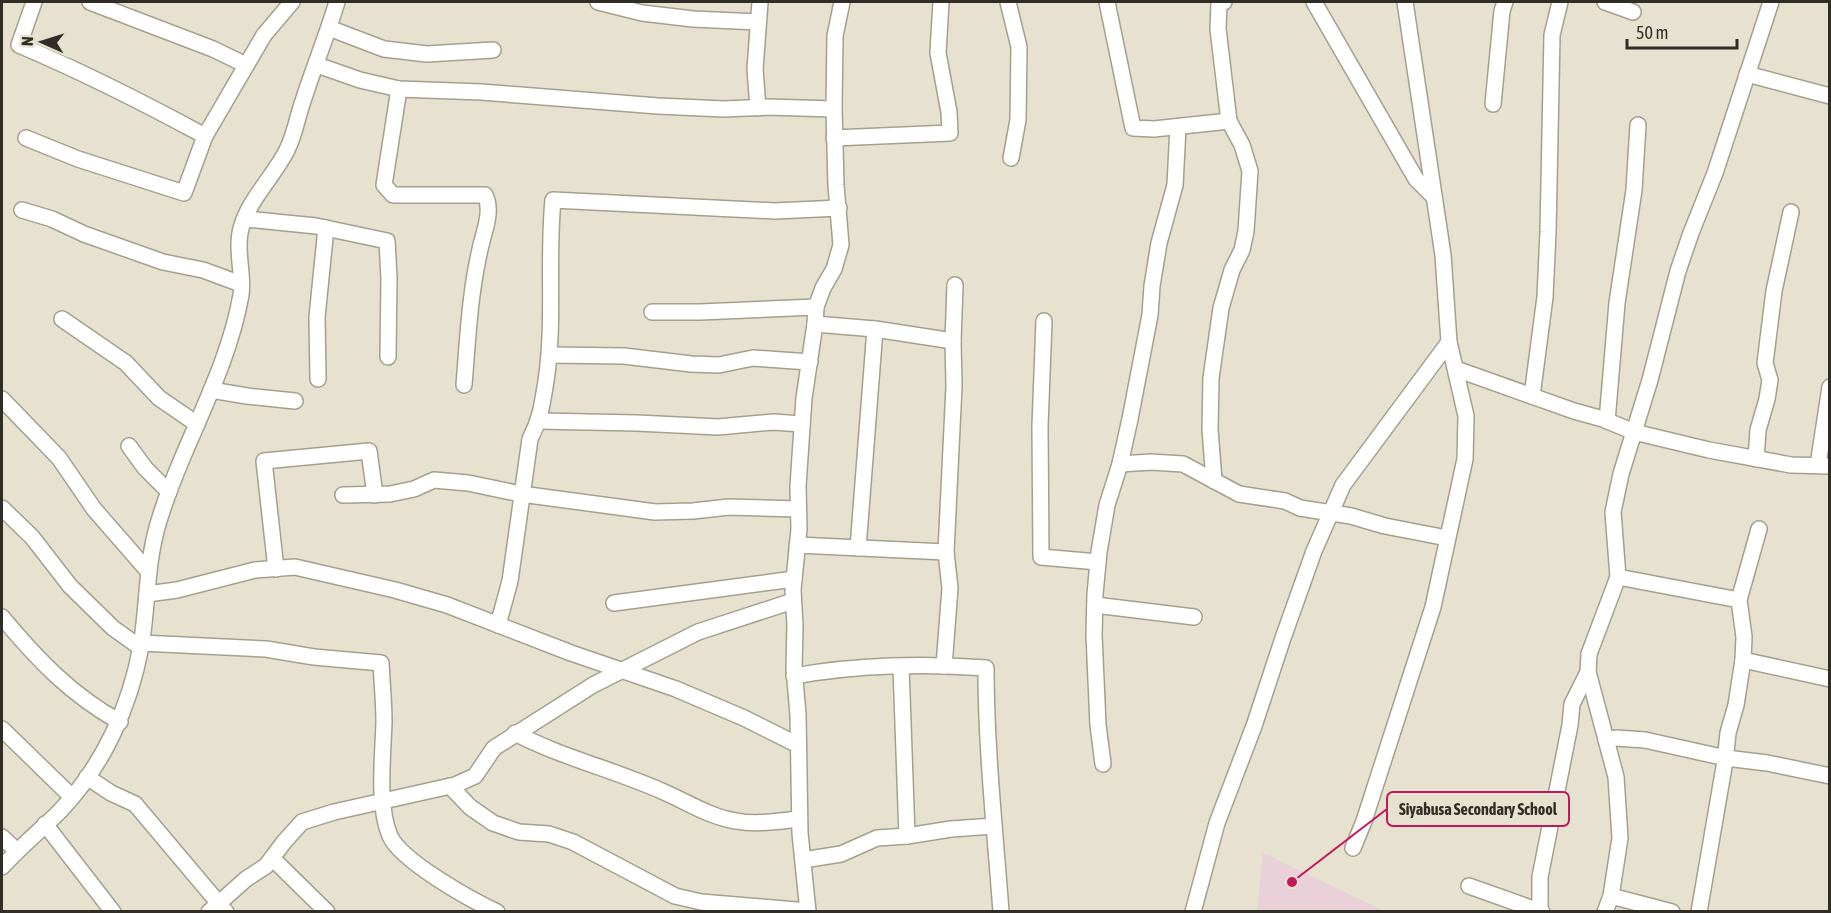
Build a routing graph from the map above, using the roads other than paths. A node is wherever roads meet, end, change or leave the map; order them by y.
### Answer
1 (34, 2) edge
2 (90, 2) edge
3 (292, 2) edge
4 (337, 2) edge
5 (598, 2) edge
6 (760, 2) edge
7 (843, 2) edge
8 (941, 2) edge
9 (1008, 2) edge
10 (1107, 2) edge
11 (1224, 2) edge
12 (1314, 2) edge
13 (1405, 2) edge
14 (1505, 2) edge
15 (1560, 2) edge
16 (1605, 2) edge
17 (1771, 2) edge
18 (1633, 12) dead end
19 (758, 22) junction
20 (329, 28) junction
21 (493, 50) dead end
22 (246, 65) junction
23 (317, 65) junction
24 (1747, 74) junction
25 (399, 89) junction
26 (1830, 96) edge
27 (1493, 104) dead end
28 (758, 108) junction
29 (834, 108) junction
30 (1229, 121) junction
31 (1638, 125) dead end
32 (1178, 127) junction
33 (205, 136) junction
34 (26, 138) dead end
35 (834, 138) junction
36 (1011, 158) dead end
37 (1434, 197) junction
38 (838, 208) junction
39 (22, 210) dead end
40 (1791, 212) dead end
41 (246, 219) junction
42 (326, 228) junction
43 (241, 284) junction
44 (955, 285) dead end
45 (816, 307) junction
46 (652, 312) dead end
47 (62, 319) dead end
48 (1044, 321) dead end
49 (815, 324) junction
50 (874, 329) junction
51 (953, 341) junction
52 (1449, 342) junction
53 (550, 355) junction
54 (388, 357) dead end
55 (810, 362) junction
56 (1456, 369) junction
57 (318, 379) dead end
58 (464, 385) dead end
59 (1830, 387) edge
60 (211, 390) junction
61 (1532, 396) junction
62 (2, 399) edge
63 (295, 401) dead end
64 (540, 421) junction
65 (1607, 421) junction
66 (197, 424) junction
67 (802, 424) junction
68 (1634, 432) junction
69 (129, 446) dead end
70 (1756, 459) junction
71 (1120, 464) junction
72 (1824, 465) edge
73 (1214, 481) junction
74 (169, 492) junction
75 (521, 494) junction
76 (343, 495) dead end
77 (375, 495) junction
78 (2, 508) edge
79 (798, 509) junction
80 (1331, 513) junction
81 (1759, 529) dead end
82 (1447, 538) junction
83 (797, 545) junction
84 (858, 548) junction
85 (945, 552) junction
86 (1098, 562) junction
87 (276, 569) junction
88 (148, 571) junction
89 (1618, 577) junction
90 (794, 579) junction
91 (147, 594) junction
92 (1739, 600) junction
93 (794, 601) junction
94 (615, 603) dead end
95 (1095, 605) junction
96 (2, 617) edge
97 (1194, 617) dead end
98 (498, 626) junction
99 (141, 646) junction
100 (1743, 660) junction
101 (944, 666) junction
102 (901, 667) junction
103 (620, 670) junction
104 (1588, 672) junction
105 (794, 676) junction
106 (1830, 679) edge
107 (120, 722) junction
108 (2, 729) edge
109 (515, 733) junction
110 (1606, 740) junction
111 (798, 746) junction
112 (1726, 758) junction
113 (1103, 764) dead end
114 (1830, 776) edge
115 (87, 777) junction
116 (450, 786) junction
117 (72, 797) junction
118 (384, 801) junction
119 (800, 819) junction
120 (45, 825) junction
121 (994, 826) junction
122 (907, 836) junction
123 (2, 837) edge
124 (1353, 848) dead end
125 (17, 851) junction
126 (272, 858) junction
127 (803, 860) junction
128 (2, 867) edge
129 (1469, 886) dead end
130 (1611, 896) junction
131 (218, 908) edge
132 (808, 911) edge
133 (1541, 911) edge
134 (113, 912) edge
135 (327, 912) edge
136 (497, 912) edge
137 (1001, 912) edge
138 (1193, 912) edge
139 (1605, 912) edge
140 (1672, 912) edge
141 (1699, 912) edge

1 - 33 street
2 - 22 street
3 - 22 street
4 - 20 street
5 - 19 street
6 - 19 street
7 - 29 street
8 - 35 street
9 - 36 street
10 - 32 street
11 - 30 street
12 - 37 street
13 - 37 street
14 - 27 street
15 - 61 street
16 - 18 street
17 - 24 street
19 - 28 street
20 - 21 street
20 - 23 street
22 - 33 street
23 - 25 street
23 - 41 street
24 - 26 street
24 - 68 street
25 - 28 street
25 - 58 street
28 - 29 street
29 - 35 street
30 - 32 street
30 - 73 street
31 - 65 street
32 - 71 street
33 - 34 street
35 - 38 street
37 - 52 street
38 - 45 street
38 - 53 street
39 - 43 street
40 - 70 street
41 - 42 street
41 - 43 street
42 - 54 street
42 - 57 street
43 - 60 street
44 - 51 street
45 - 46 street
45 - 49 street
47 - 66 street
48 - 86 street
49 - 50 street
49 - 55 street
50 - 51 street
50 - 84 street
51 - 85 street
52 - 56 street
52 - 80 street
53 - 55 street
53 - 64 street
55 - 67 street
56 - 61 street
56 - 82 street
59 - 72 street
60 - 63 street
60 - 66 street
61 - 65 street
62 - 88 street
64 - 67 street
64 - 75 street
65 - 68 street
66 - 74 street
67 - 79 street
68 - 70 street
68 - 89 street
69 - 74 street
70 - 72 street
71 - 73 street
71 - 86 street
73 - 80 street
74 - 88 street
75 - 77 street
75 - 79 street
75 - 98 street
76 - 77 street
77 - 87 street
78 - 99 street
79 - 83 street
80 - 82 street
80 - 138 street
81 - 92 street
82 - 124 street
83 - 84 street
83 - 90 street
84 - 85 street
85 - 101 street
86 - 95 street
87 - 91 street
87 - 98 street
88 - 91 street
89 - 92 street
89 - 104 street
90 - 93 street
90 - 94 street
91 - 99 street
92 - 100 street
93 - 103 street
93 - 105 street
95 - 97 street
95 - 113 street
96 - 107 street
98 - 103 street
99 - 107 street
99 - 118 street
100 - 106 street
100 - 112 street
101 - 102 street
101 - 121 street
102 - 105 street
102 - 122 street
103 - 109 street
103 - 111 street
104 - 110 street
104 - 133 street
105 - 111 street
107 - 115 street
108 - 117 street
109 - 116 street
109 - 119 street
110 - 112 street
110 - 130 street
111 - 119 street
112 - 114 street
112 - 141 street
115 - 117 street
115 - 131 street
116 - 118 street
116 - 132 street
117 - 120 street
118 - 126 street
118 - 136 street
119 - 127 street
120 - 125 street
120 - 134 street
121 - 122 street
121 - 137 street
122 - 127 street
123 - 125 street
125 - 128 street
126 - 131 street
126 - 135 street
127 - 132 street
129 - 133 street
130 - 139 street
130 - 140 street

